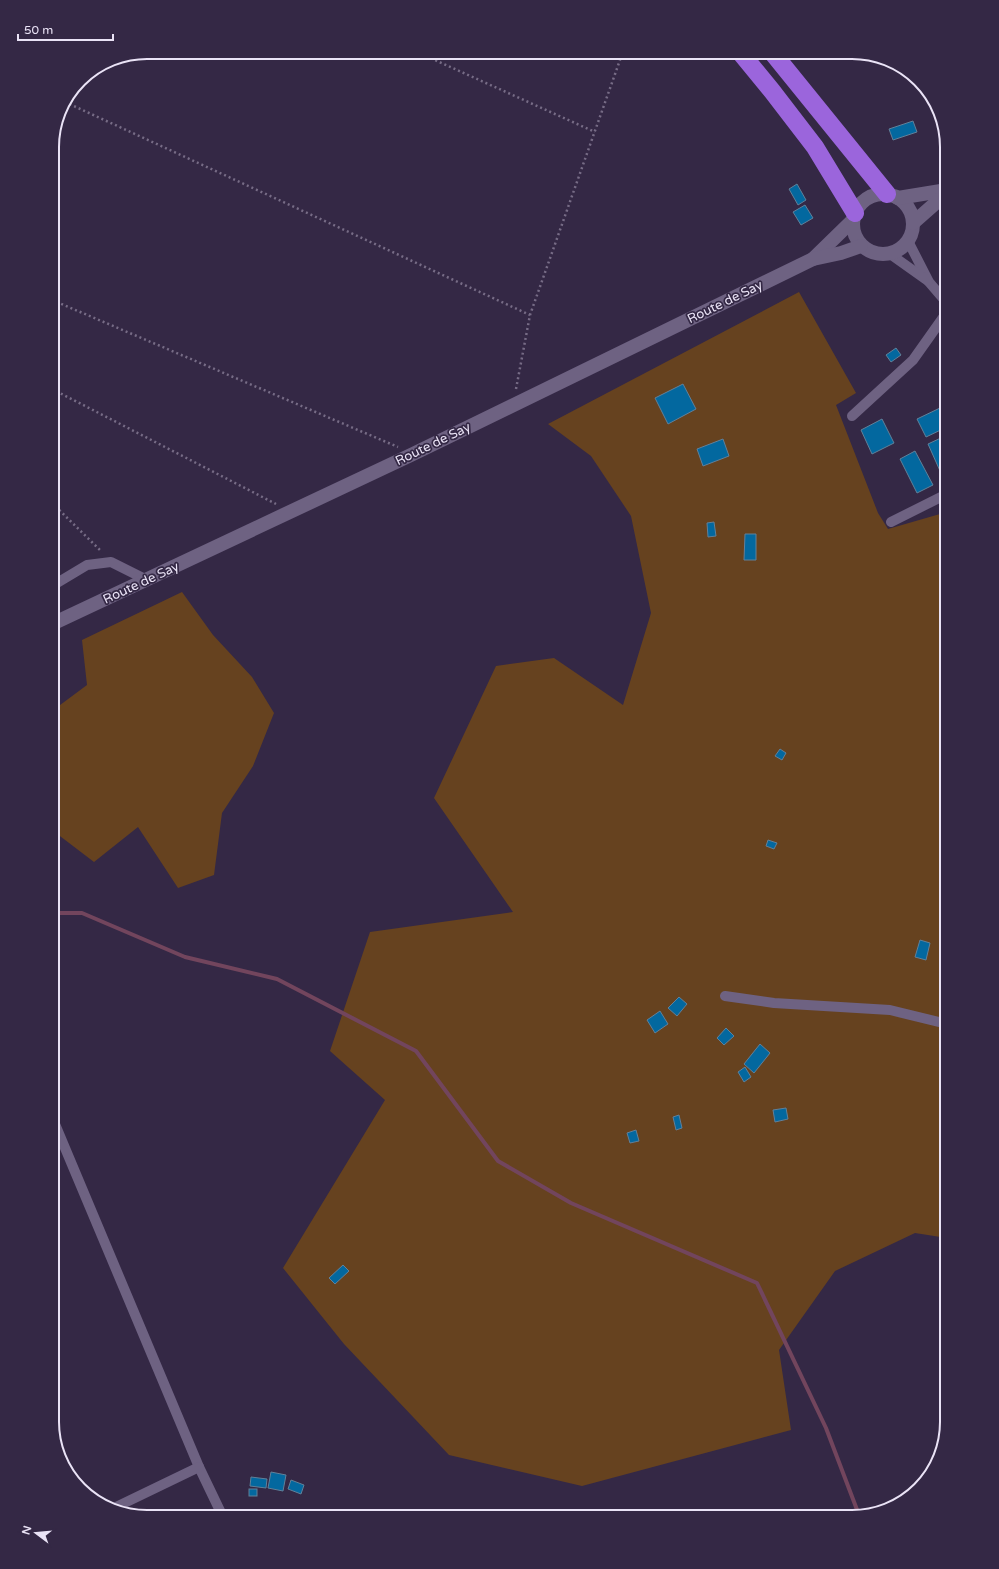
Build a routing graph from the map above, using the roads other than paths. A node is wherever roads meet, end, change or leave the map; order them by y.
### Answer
1 (746, 59) edge
2 (778, 59) edge
3 (940, 193) edge
4 (893, 196) junction
5 (940, 198) edge
6 (853, 217) junction
7 (913, 223) junction
8 (908, 241) junction
9 (861, 246) junction
10 (890, 254) junction
11 (813, 259) junction
12 (929, 282) junction
13 (940, 295) edge
14 (940, 322) edge
15 (852, 416) dead end
16 (940, 497) edge
17 (890, 522) dead end
18 (147, 580) junction
19 (59, 582) edge
20 (59, 621) edge
21 (725, 996) dead end
22 (940, 1022) edge
23 (59, 1134) edge
24 (199, 1467) junction
25 (120, 1505) edge
26 (220, 1510) edge

1 - 6 highway
2 - 4 highway
3 - 4 main road
4 - 6 main road
4 - 7 main road
5 - 7 main road
6 - 9 main road
6 - 11 main road, Route de Say
7 - 8 main road
8 - 10 main road
8 - 12 street
9 - 10 main road
9 - 11 main road, Route de Say
10 - 12 street
11 - 18 main road, Route de Say
12 - 13 street
14 - 15 street
16 - 17 street
18 - 19 street
18 - 20 main road, Route de Say
21 - 22 street
23 - 24 street
24 - 25 street
24 - 26 street

